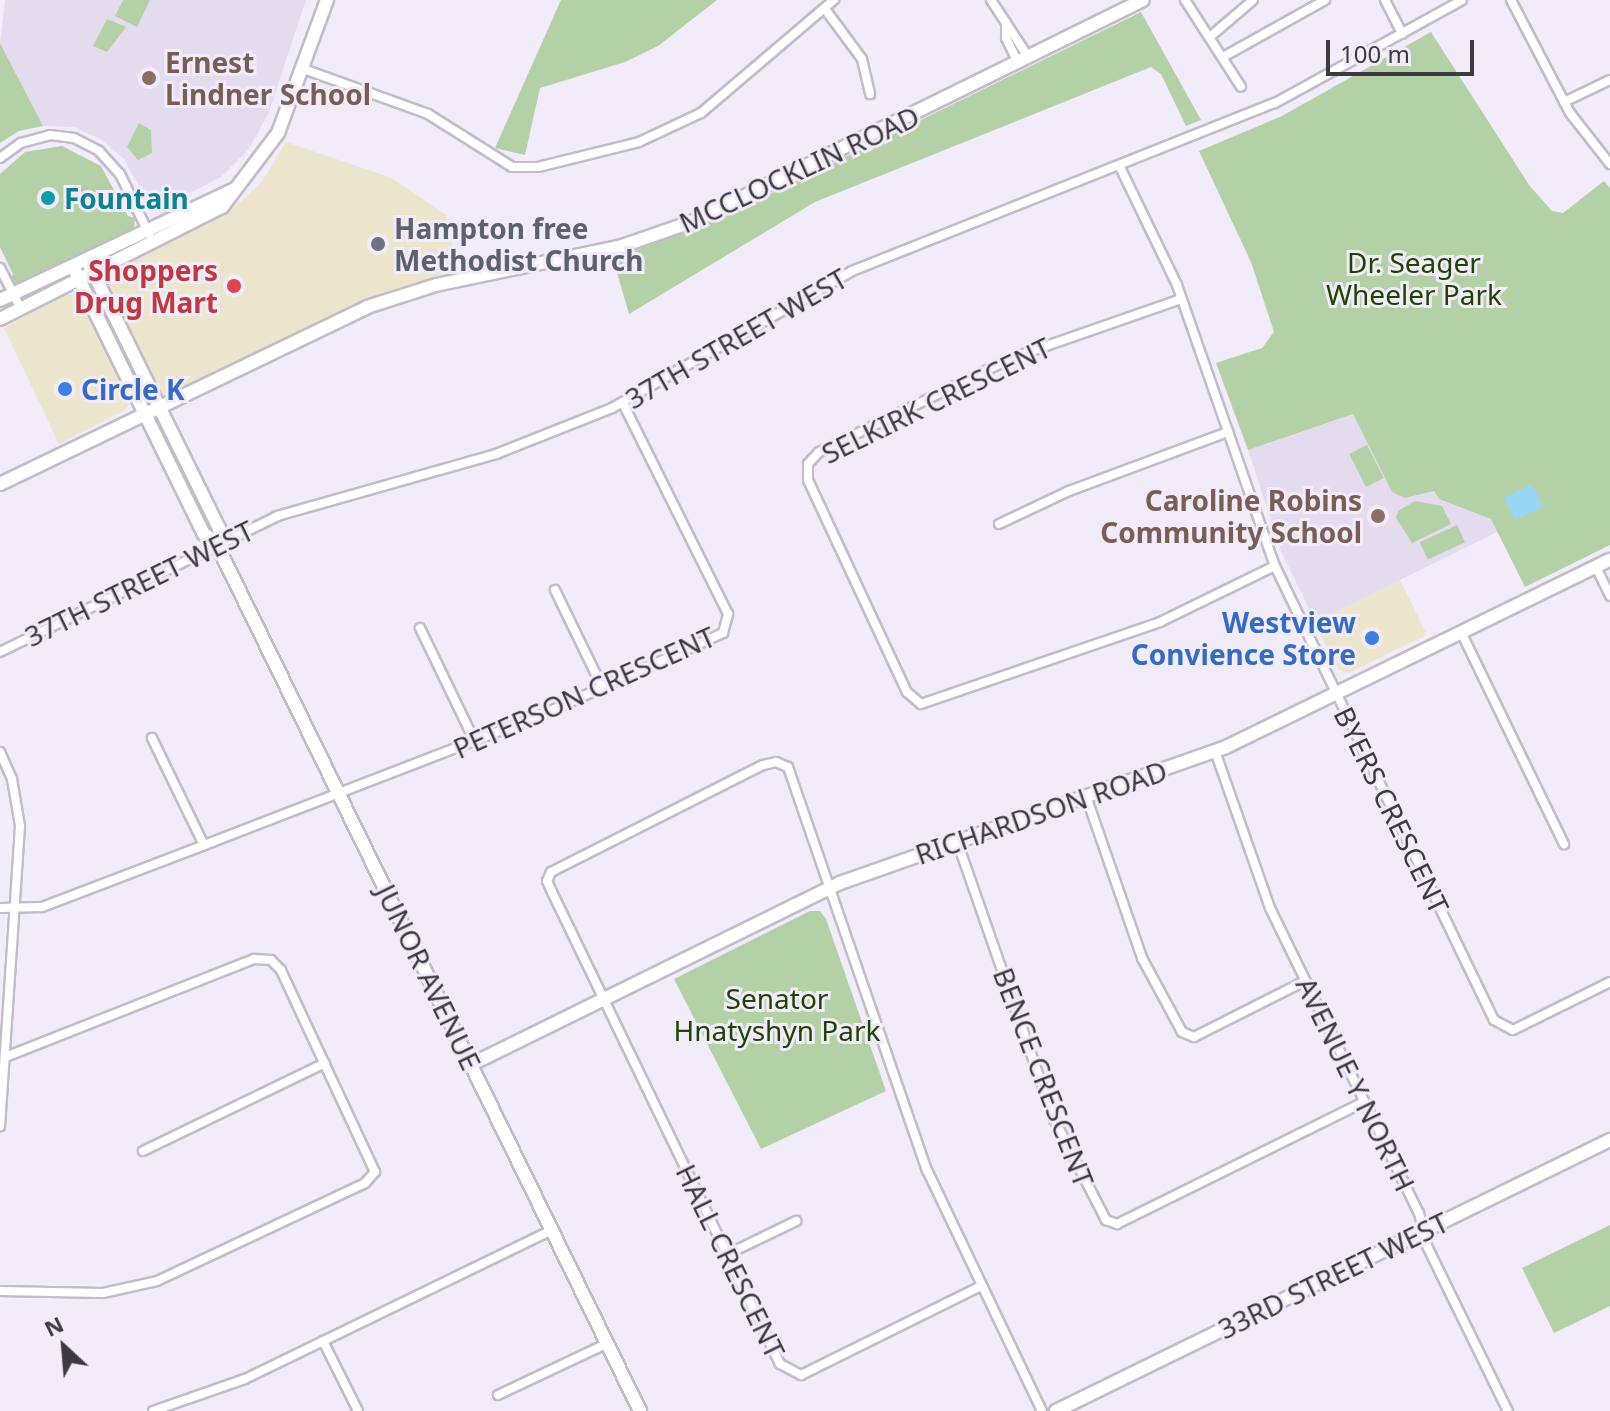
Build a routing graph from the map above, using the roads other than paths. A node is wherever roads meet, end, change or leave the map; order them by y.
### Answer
1 (327, 0) edge
2 (834, 0) edge
3 (991, 0) edge
4 (1143, 0) edge
5 (1185, 0) edge
6 (1253, 0) edge
7 (1325, 0) edge
8 (1385, 0) edge
9 (1462, 0) edge
10 (1511, 0) edge
11 (825, 9) junction
12 (1402, 34) junction
13 (1211, 36) junction
14 (1223, 57) junction
15 (1024, 60) junction
16 (301, 68) junction
17 (1610, 80) edge
18 (1241, 87) dead end
19 (870, 94) dead end
20 (1564, 102) junction
21 (0, 158) edge
22 (1610, 164) edge
23 (1120, 167) junction
24 (150, 236) junction
25 (87, 260) junction
26 (73, 267) junction
27 (0, 268) edge
28 (93, 273) junction
29 (79, 280) junction
30 (13, 295) junction
31 (1181, 299) junction
32 (0, 300) edge
33 (21, 309) junction
34 (0, 319) edge
35 (623, 403) junction
36 (159, 408) junction
37 (145, 414) junction
38 (1228, 432) junction
39 (0, 484) edge
40 (999, 524) dead end
41 (217, 543) junction
42 (1610, 560) edge
43 (1275, 566) junction
44 (1596, 567) junction
45 (555, 590) dead end
46 (1610, 596) edge
47 (420, 628) dead end
48 (1461, 632) junction
49 (0, 652) edge
50 (603, 689) junction
51 (1336, 693) junction
52 (152, 738) dead end
53 (475, 742) junction
54 (1215, 751) junction
55 (0, 752) edge
56 (340, 793) junction
57 (1086, 796) junction
58 (957, 841) junction
59 (1564, 844) dead end
60 (204, 845) junction
61 (829, 888) junction
62 (0, 908) edge
63 (16, 909) junction
64 (1305, 981) junction
65 (1610, 982) edge
66 (603, 999) junction
67 (5, 1057) junction
68 (325, 1063) junction
69 (472, 1064) junction
70 (1364, 1102) junction
71 (0, 1126) edge
72 (1610, 1140) edge
73 (143, 1151) dead end
74 (796, 1221) dead end
75 (552, 1230) junction
76 (1424, 1231) junction
77 (728, 1254) junction
78 (981, 1286) junction
79 (0, 1291) edge
80 (323, 1341) junction
81 (608, 1343) junction
82 (498, 1395) dead end
83 (153, 1411) edge
84 (358, 1411) edge
85 (640, 1411) edge
86 (1042, 1411) edge
87 (1056, 1411) edge
88 (1508, 1411) edge

1 - 16 street
2 - 11 street
3 - 15 street
4 - 15 street, MCCLOCKLIN ROAD
5 - 13 street
6 - 13 street
7 - 14 street
8 - 12 street
9 - 12 street, 37TH STREET WEST
10 - 20 street
11 - 16 street
11 - 19 street
12 - 23 street, 37TH STREET WEST
13 - 14 street
14 - 18 street
15 - 36 street, MCCLOCKLIN ROAD
16 - 24 street
17 - 20 street
20 - 22 street
21 - 24 street
23 - 31 street, BYERS CRESCENT
23 - 35 street, 37TH STREET WEST
24 - 25 street
24 - 28 street
25 - 26 street
25 - 28 street, JUNOR AVENUE
26 - 29 street, JUNOR AVENUE
26 - 30 street
27 - 30 street
28 - 29 street
28 - 36 street, JUNOR AVENUE
29 - 33 street
29 - 37 street, JUNOR AVENUE
30 - 32 street
30 - 33 street
31 - 38 street, BYERS CRESCENT
31 - 43 street, SELKIRK CRESCENT
33 - 34 street
35 - 41 street, 37TH STREET WEST
35 - 50 street, PETERSON CRESCENT
36 - 37 street, MCCLOCKLIN ROAD
36 - 41 street, JUNOR AVENUE
37 - 39 street, MCCLOCKLIN ROAD
37 - 41 street, JUNOR AVENUE
38 - 40 street
38 - 43 street, BYERS CRESCENT
41 - 49 street, 37TH STREET WEST
41 - 56 street, JUNOR AVENUE
42 - 44 street, RICHARDSON ROAD
43 - 51 street, BYERS CRESCENT
44 - 46 street
44 - 48 street, RICHARDSON ROAD
45 - 50 street
47 - 53 street
48 - 51 street, RICHARDSON ROAD
48 - 59 street
50 - 53 street, PETERSON CRESCENT
51 - 54 street, RICHARDSON ROAD
51 - 65 street, BYERS CRESCENT
52 - 60 street
53 - 56 street, PETERSON CRESCENT
54 - 57 street, RICHARDSON ROAD
54 - 64 street, AVENUE Y NORTH
55 - 63 street
56 - 60 street, PETERSON CRESCENT
56 - 69 street, JUNOR AVENUE
57 - 58 street, RICHARDSON ROAD
57 - 64 street
58 - 61 street, RICHARDSON ROAD
58 - 70 street, BENCE CRESCENT
60 - 63 street, PETERSON CRESCENT
61 - 66 street, RICHARDSON ROAD
61 - 66 street, HALL CRESCENT
61 - 78 street
62 - 63 street, PETERSON CRESCENT
63 - 67 street
64 - 70 street, AVENUE Y NORTH
66 - 69 street, RICHARDSON ROAD
66 - 77 street, HALL CRESCENT
67 - 68 street
67 - 71 street
68 - 73 street
68 - 79 street
69 - 75 street, JUNOR AVENUE
70 - 76 street, AVENUE Y NORTH
72 - 76 street, 33RD STREET WEST
74 - 77 street
75 - 80 street
75 - 81 street, JUNOR AVENUE
76 - 87 street, 33RD STREET WEST
76 - 88 street, AVENUE Y NORTH
77 - 78 street, HALL CRESCENT
78 - 86 street
80 - 83 street
80 - 84 street
81 - 82 street
81 - 85 street, JUNOR AVENUE

